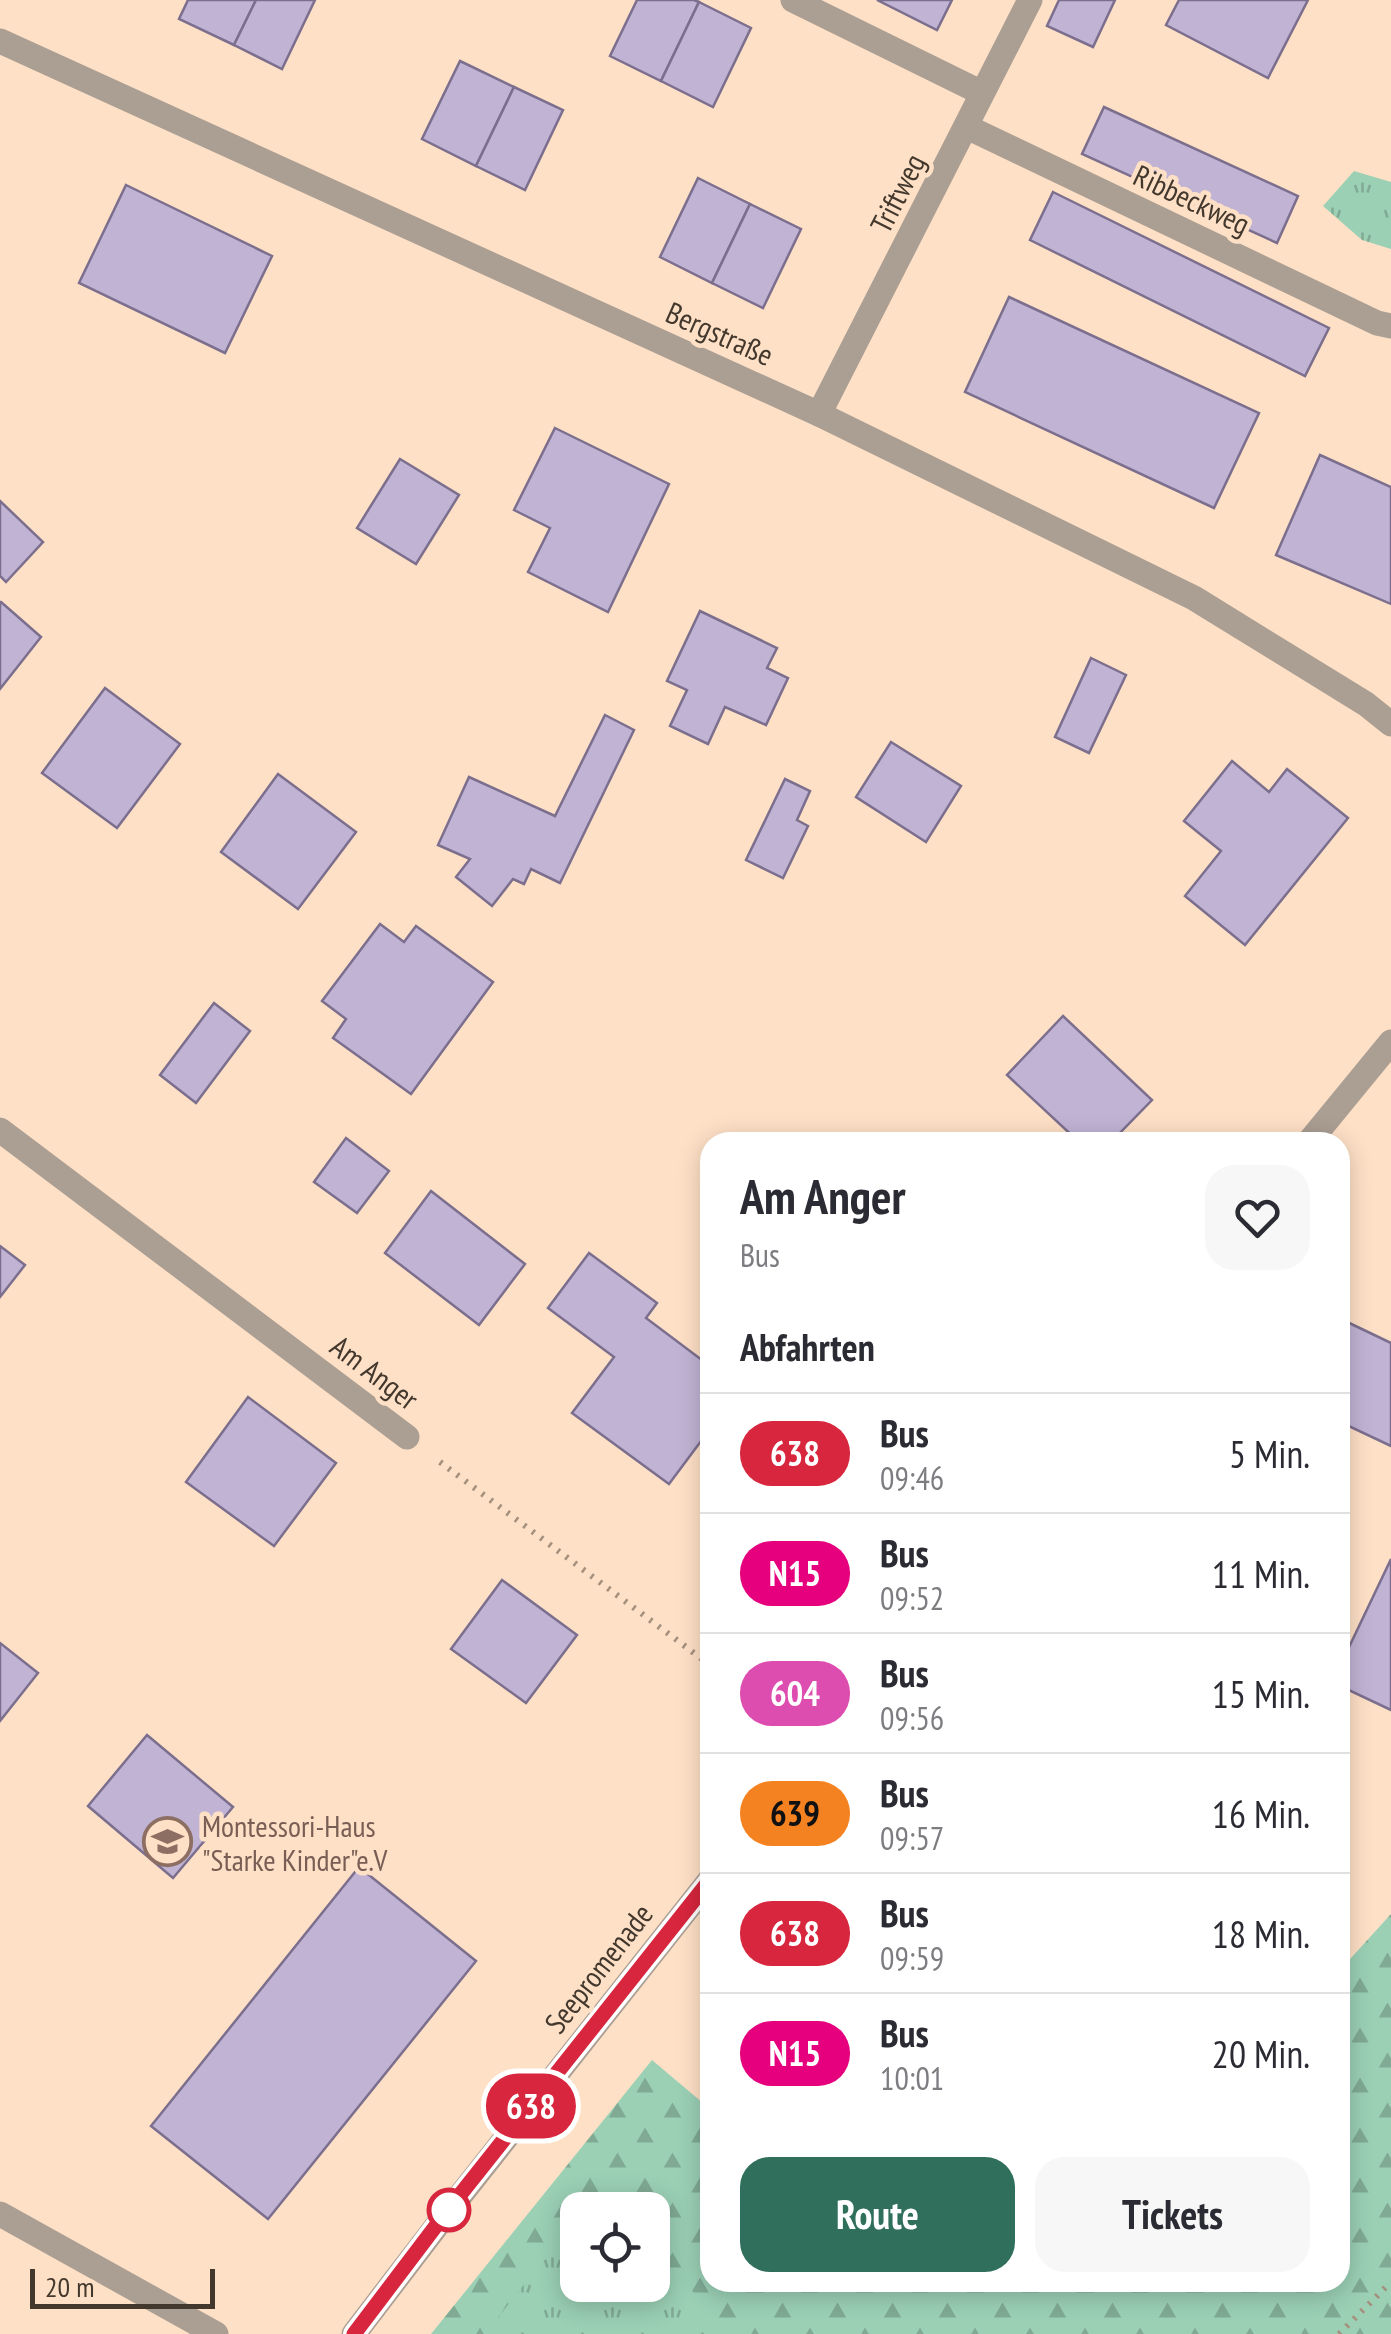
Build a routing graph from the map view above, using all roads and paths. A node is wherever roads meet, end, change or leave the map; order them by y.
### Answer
1 (793, 0) edge
2 (1030, 0) edge
3 (0, 41) edge
4 (982, 94) junction
5 (967, 127) junction
6 (1391, 326) edge
7 (819, 414) junction
8 (1391, 724) edge
9 (1391, 1042) edge
10 (0, 1130) edge
11 (1317, 1132) edge
12 (408, 1437) joint
13 (700, 1658) edge
14 (700, 1893) edge
15 (0, 2214) edge
16 (1391, 2282) edge
17 (216, 2334) edge
18 (354, 2334) edge
19 (1339, 2334) edge

1 - 4 street
2 - 4 street, Triftweg
3 - 7 street, Bergstraße
4 - 5 street, Triftweg
5 - 6 street, Ribbeckweg
5 - 7 street, Triftweg
7 - 8 street, Bergstraße
9 - 11 street
10 - 12 street, Am Anger
12 - 13 path, Am Anger
14 - 18 street, Seepromenade
15 - 17 street
16 - 19 path

